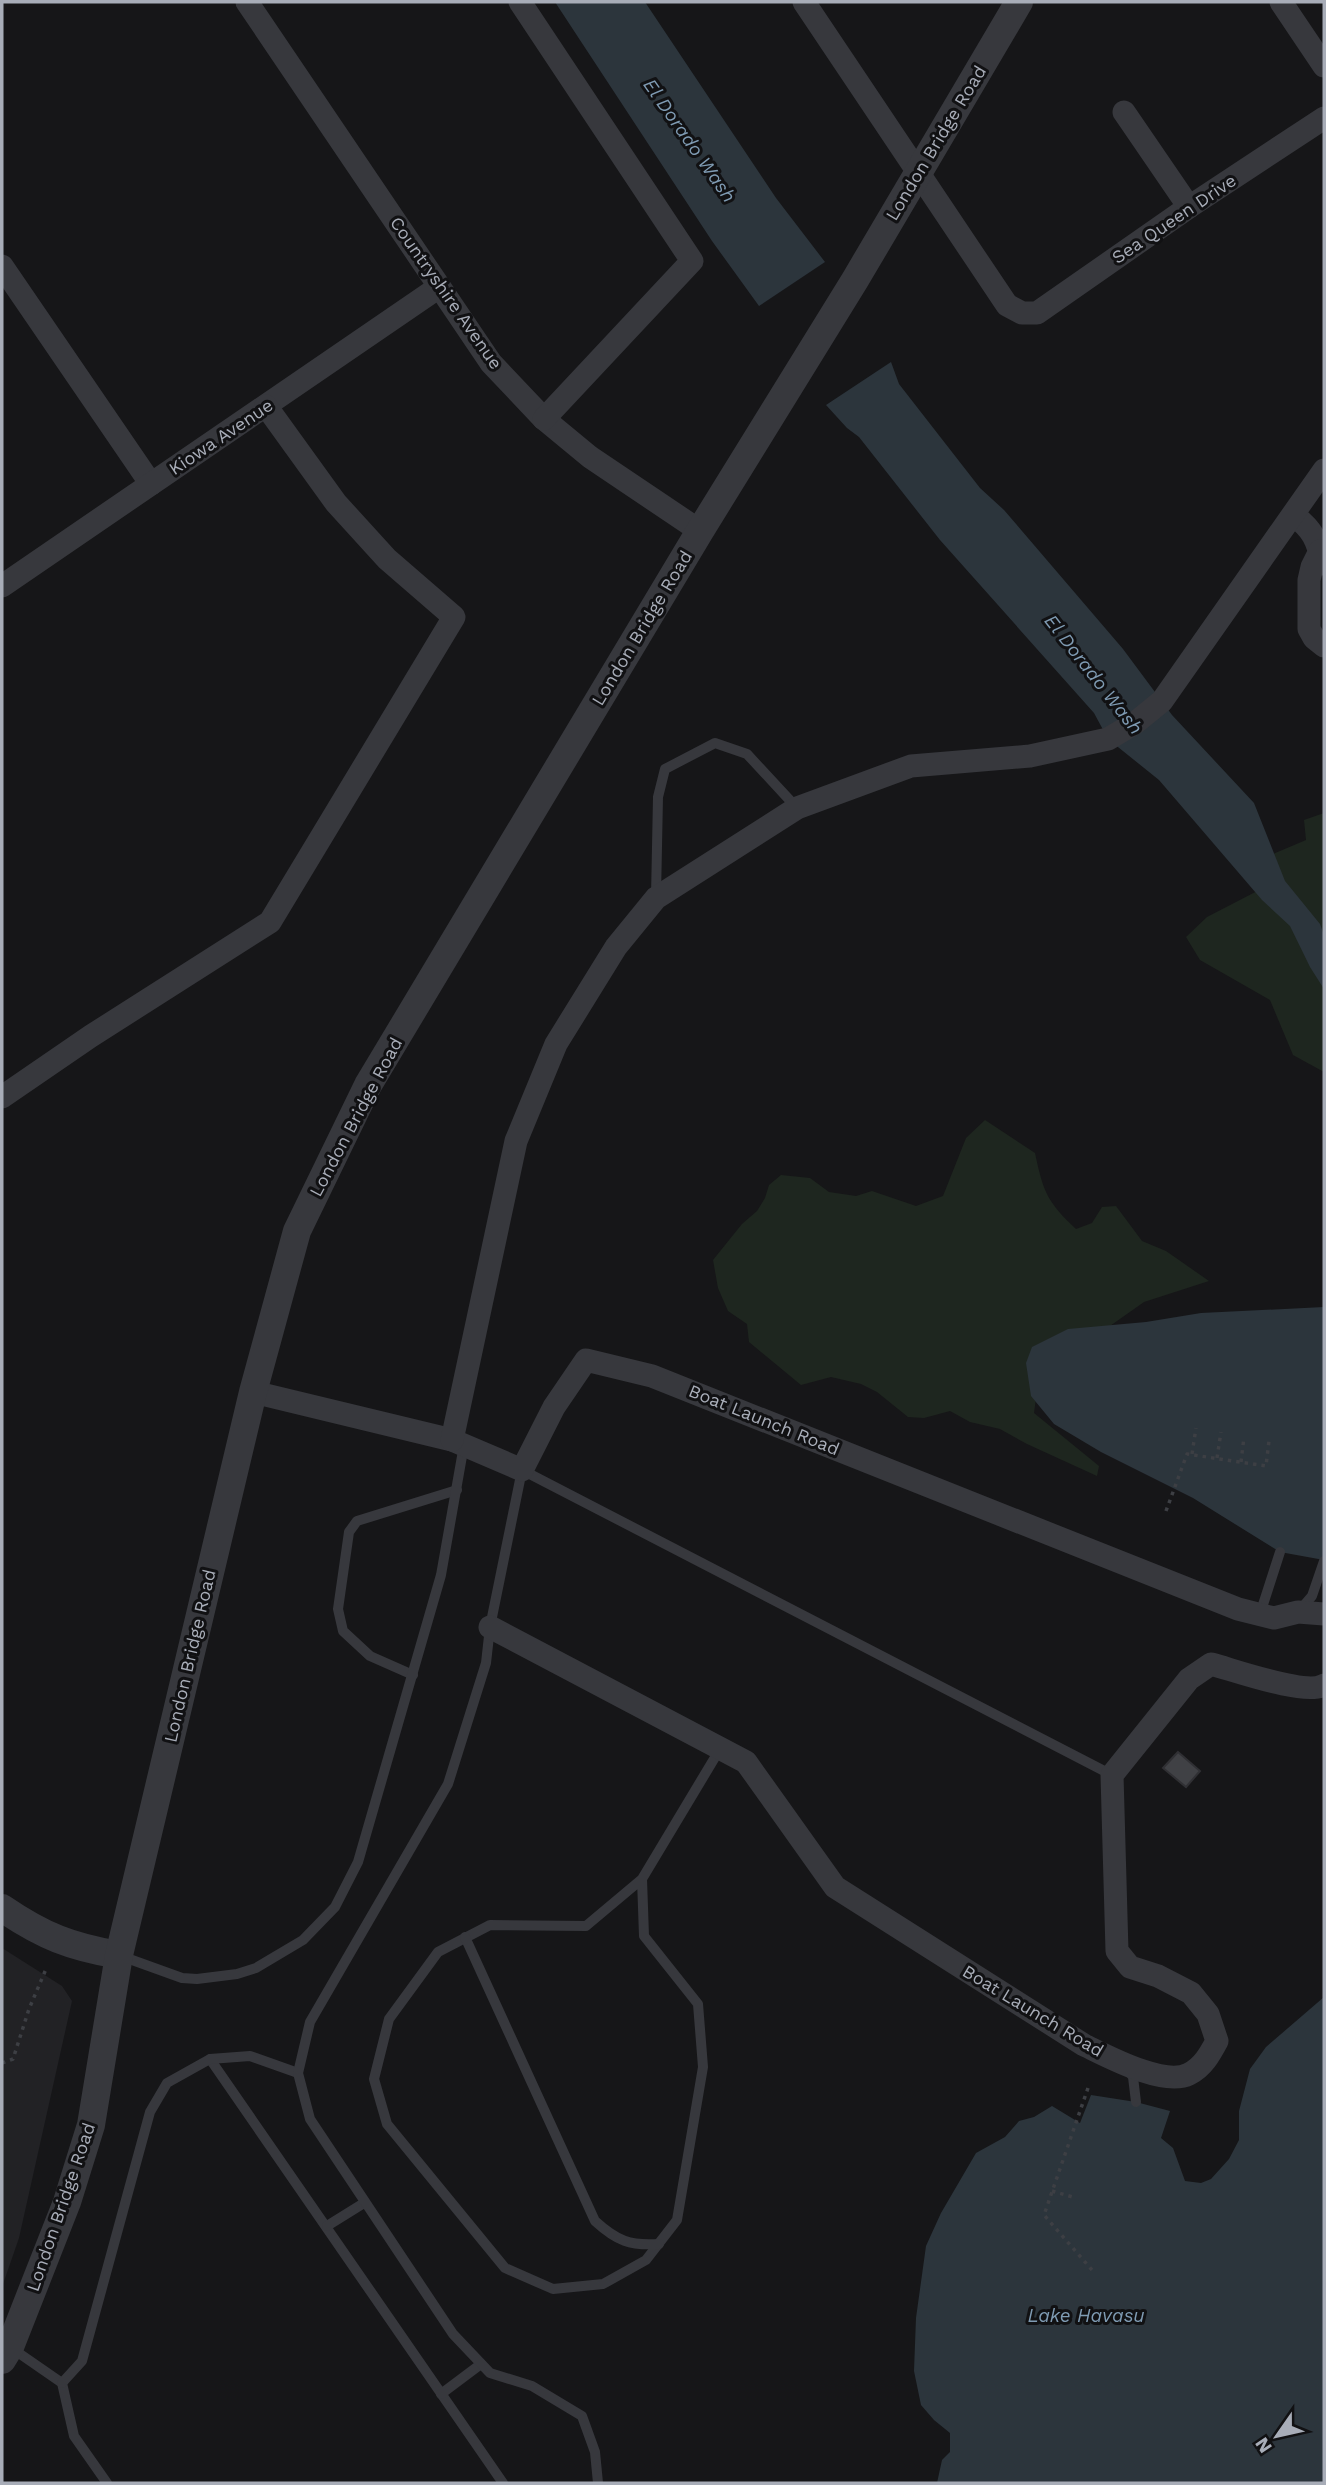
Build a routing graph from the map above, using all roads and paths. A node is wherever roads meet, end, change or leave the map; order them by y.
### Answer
1 (247, 2) edge
2 (520, 2) edge
3 (804, 2) edge
4 (1019, 2) edge
5 (1281, 2) edge
6 (1324, 66) edge
7 (1124, 113) dead end
8 (1324, 118) edge
9 (918, 173) junction
10 (1189, 207) junction
11 (2, 266) edge
12 (439, 287) junction
13 (266, 407) junction
14 (544, 419) junction
15 (1324, 470) edge
16 (151, 484) junction
17 (1293, 515) junction
18 (700, 531) junction
19 (1322, 560) edge
20 (2, 586) edge
21 (1324, 646) edge
22 (797, 808) junction
23 (656, 898) junction
24 (2, 1097) edge
25 (253, 1392) junction
26 (1196, 1428) dead end
27 (1221, 1432) dead end
28 (1244, 1437) dead end
29 (1269, 1441) dead end
30 (458, 1443) junction
31 (1192, 1454) junction
32 (1217, 1458) junction
33 (1241, 1462) junction
34 (522, 1470) junction
35 (457, 1490) junction
36 (1166, 1511) dead end
37 (1280, 1552) dead end
38 (1324, 1561) edge
39 (1298, 1612) junction
40 (1260, 1614) junction
41 (1324, 1614) edge
42 (490, 1627) junction
43 (412, 1675) junction
44 (1324, 1685) edge
45 (720, 1749) junction
46 (1112, 1775) junction
47 (642, 1880) junction
48 (2, 1909) edge
49 (466, 1937) junction
50 (119, 1955) junction
51 (46, 1969) dead end
52 (210, 2059) junction
53 (2, 2063) edge
54 (1125, 2064) junction
55 (299, 2073) junction
56 (1088, 2088) dead end
57 (1136, 2102) dead end
58 (1052, 2190) junction
59 (1076, 2198) dead end
60 (364, 2203) junction
61 (327, 2226) junction
62 (659, 2244) junction
63 (1092, 2270) dead end
64 (6, 2353) edge
65 (481, 2364) junction
66 (62, 2383) junction
67 (441, 2394) junction
68 (107, 2483) edge
69 (503, 2483) edge
70 (598, 2483) edge

1 - 12 street, Countryshire Avenue
2 - 14 street
3 - 9 street
4 - 9 street, London Bridge Road
5 - 6 street
7 - 10 street
8 - 10 street, Sea Queen Drive
9 - 10 street, Sea Queen Drive
9 - 18 street, London Bridge Road
11 - 16 street
12 - 13 street, Kiowa Avenue
12 - 14 street, Countryshire Avenue
13 - 16 street, Kiowa Avenue
13 - 24 street
14 - 18 street, Countryshire Avenue
15 - 17 street
16 - 20 street, Kiowa Avenue
17 - 19 street
17 - 22 street
18 - 25 street, London Bridge Road
19 - 21 street
22 - 23 street
22 - 23 lane
23 - 30 street
25 - 30 street
25 - 50 street, London Bridge Road
26 - 31 path
27 - 32 path
28 - 33 path
29 - 33 path
30 - 34 street
30 - 35 lane
31 - 32 path
31 - 36 path
32 - 33 path
34 - 40 street, Boat Launch Road
34 - 42 lane
34 - 46 lane
35 - 43 lane
35 - 43 lane
37 - 40 lane
38 - 39 lane
39 - 40 street, Boat Launch Road
39 - 41 street, Boat Launch Road
42 - 45 street, Boat Launch Road
42 - 55 lane
43 - 50 lane
44 - 46 street
45 - 47 lane
45 - 54 street, Boat Launch Road
46 - 54 street, Boat Launch Road
47 - 49 lane
47 - 62 lane
48 - 50 street
49 - 62 lane
49 - 62 lane
50 - 64 street, London Bridge Road
51 - 53 path
52 - 55 lane
52 - 61 lane
52 - 66 lane
54 - 57 lane
55 - 60 lane
56 - 58 path
58 - 59 path
58 - 63 path
60 - 61 lane
60 - 65 lane
61 - 67 lane
64 - 66 lane
65 - 67 lane
65 - 70 lane
66 - 68 lane
67 - 69 lane

